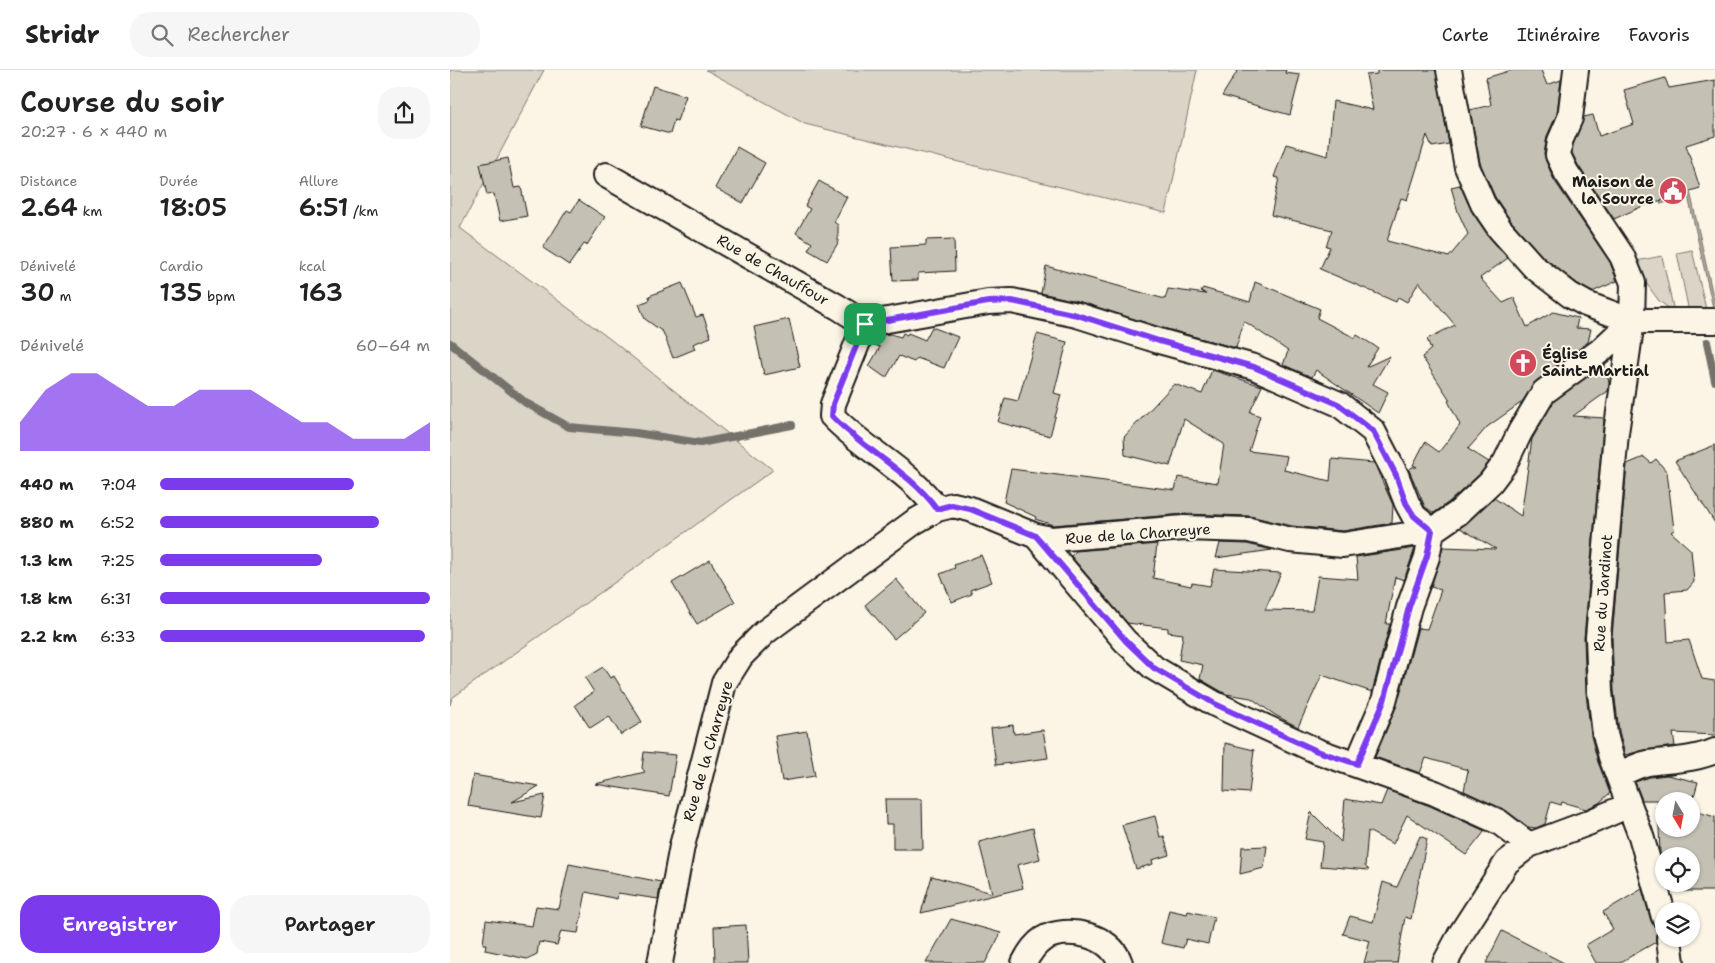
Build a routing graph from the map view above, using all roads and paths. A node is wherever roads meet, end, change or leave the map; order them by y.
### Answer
1 (1449, 70) edge
2 (1576, 70) edge
3 (606, 175) dead end
4 (1632, 321) junction
5 (1715, 321) edge
6 (865, 324) junction
7 (937, 509) junction
8 (1432, 531) junction
9 (1036, 536) junction
10 (1715, 751) edge
11 (1357, 764) junction
12 (1618, 774) junction
13 (1628, 804) junction
14 (1529, 845) junction
15 (1660, 902) edge
16 (1669, 947) edge
17 (660, 963) edge
18 (1024, 963) edge
19 (1120, 963) edge
20 (1444, 963) edge
21 (1672, 963) edge

1 - 4 street
2 - 4 street, Rue du Jardinot
3 - 6 street, Rue de Chauffour
4 - 5 street
4 - 8 street, Rue de la Charreyre
4 - 12 street, Rue du Jardinot
6 - 7 street
6 - 8 street
7 - 9 street, Rue de la Charreyre
7 - 17 street, Rue de la Charreyre
8 - 9 street, Rue de la Charreyre
8 - 11 street
9 - 11 street
10 - 12 street
11 - 14 street
12 - 13 street, Rue du Jardinot
13 - 14 street
13 - 15 street, Rue du Jardinot
14 - 20 street
16 - 21 street
18 - 19 street

